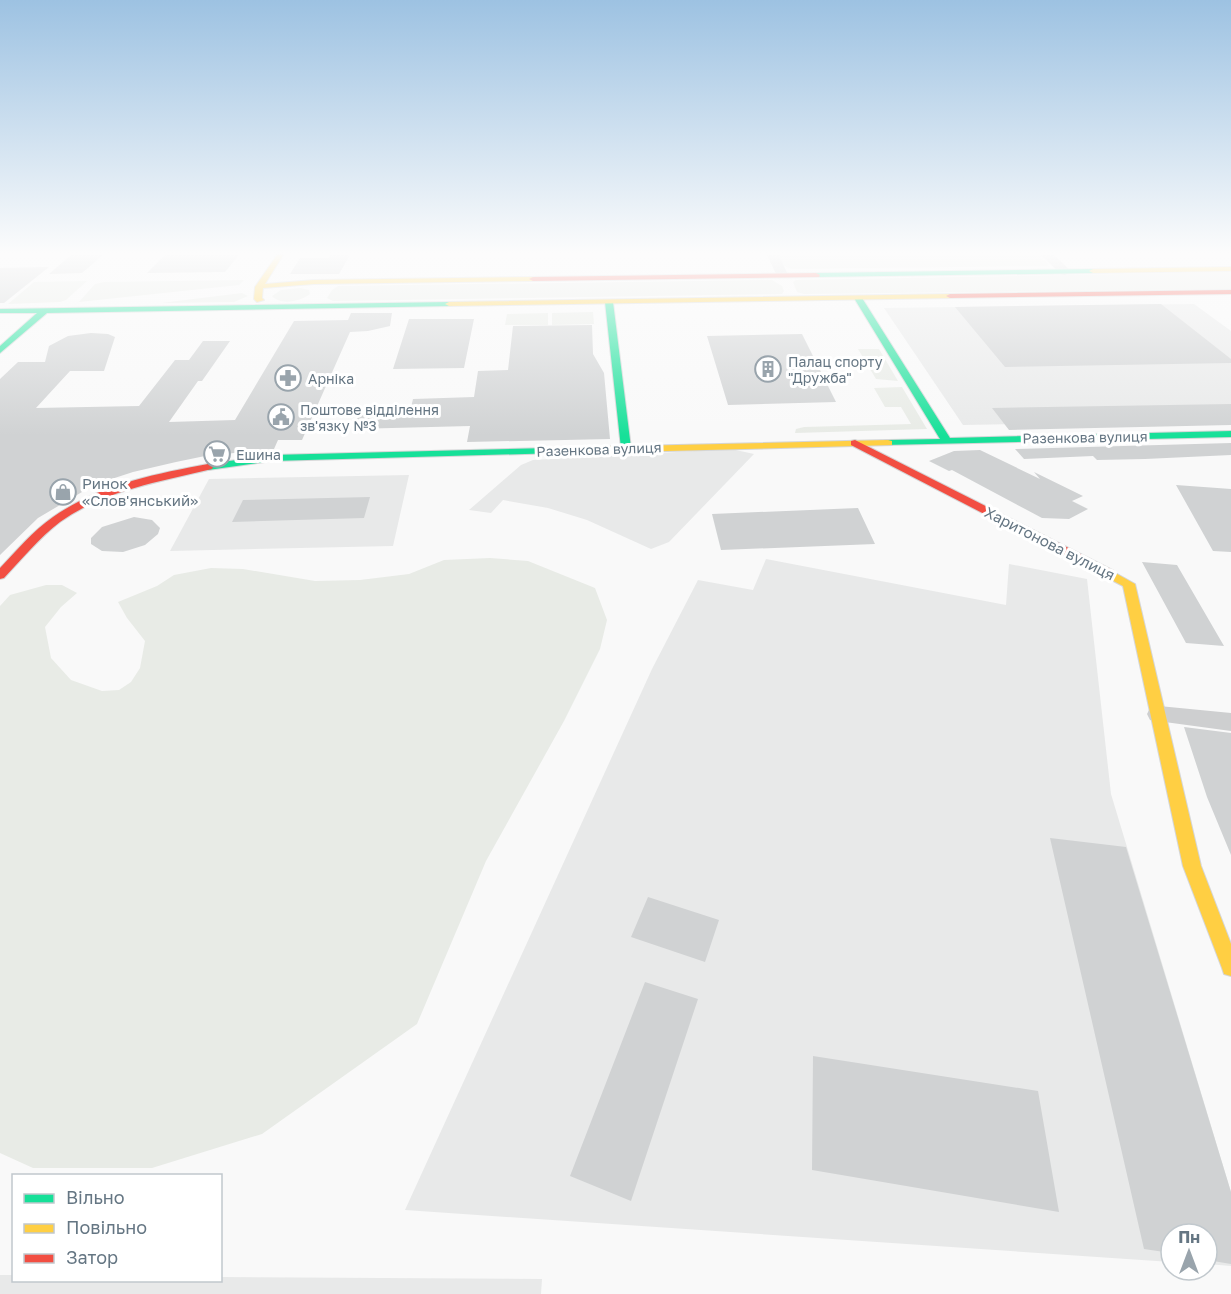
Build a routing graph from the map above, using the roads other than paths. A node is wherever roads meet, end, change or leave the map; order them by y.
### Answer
1 (39, 315) edge
2 (611, 315) edge
3 (869, 315) edge
4 (0, 350) edge
5 (1231, 434) edge
6 (946, 440) junction
7 (853, 442) junction
8 (626, 448) junction
9 (0, 575) edge
10 (1160, 714) junction
11 (1231, 722) edge
12 (1231, 968) edge

1 - 4 street
2 - 8 street
3 - 6 street
5 - 6 street, Разенкова вулиця
6 - 7 street, Разенкова вулиця
7 - 8 street, Разенкова вулиця
7 - 10 street, Харитонова вулиця
8 - 9 street, Разенкова вулиця
10 - 11 street
10 - 12 street, Харитонова вулиця

